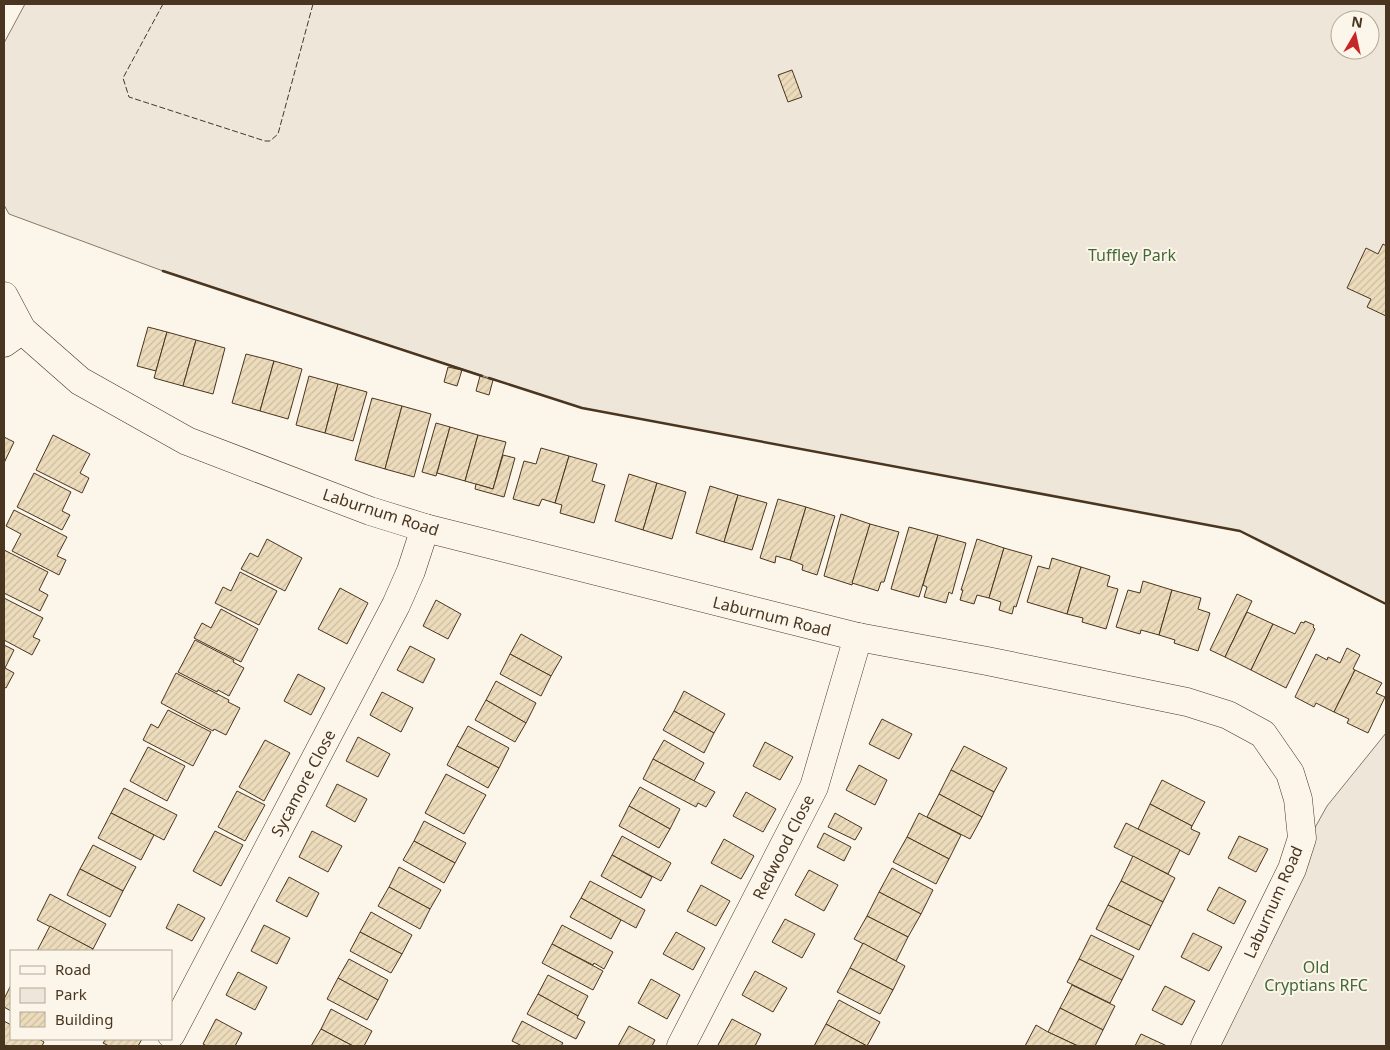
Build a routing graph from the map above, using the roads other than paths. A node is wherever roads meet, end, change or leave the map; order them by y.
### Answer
1 (4, 296) edge
2 (13, 336) edge
3 (425, 528) junction
4 (858, 637) junction
5 (172, 1032) edge
6 (681, 1046) edge
7 (1205, 1046) edge

1 - 2 street, Laburnum Road
2 - 3 street, Laburnum Road
3 - 4 street, Laburnum Road
3 - 5 street, Sycamore Close
4 - 6 street, Redwood Close
4 - 7 street, Laburnum Road

